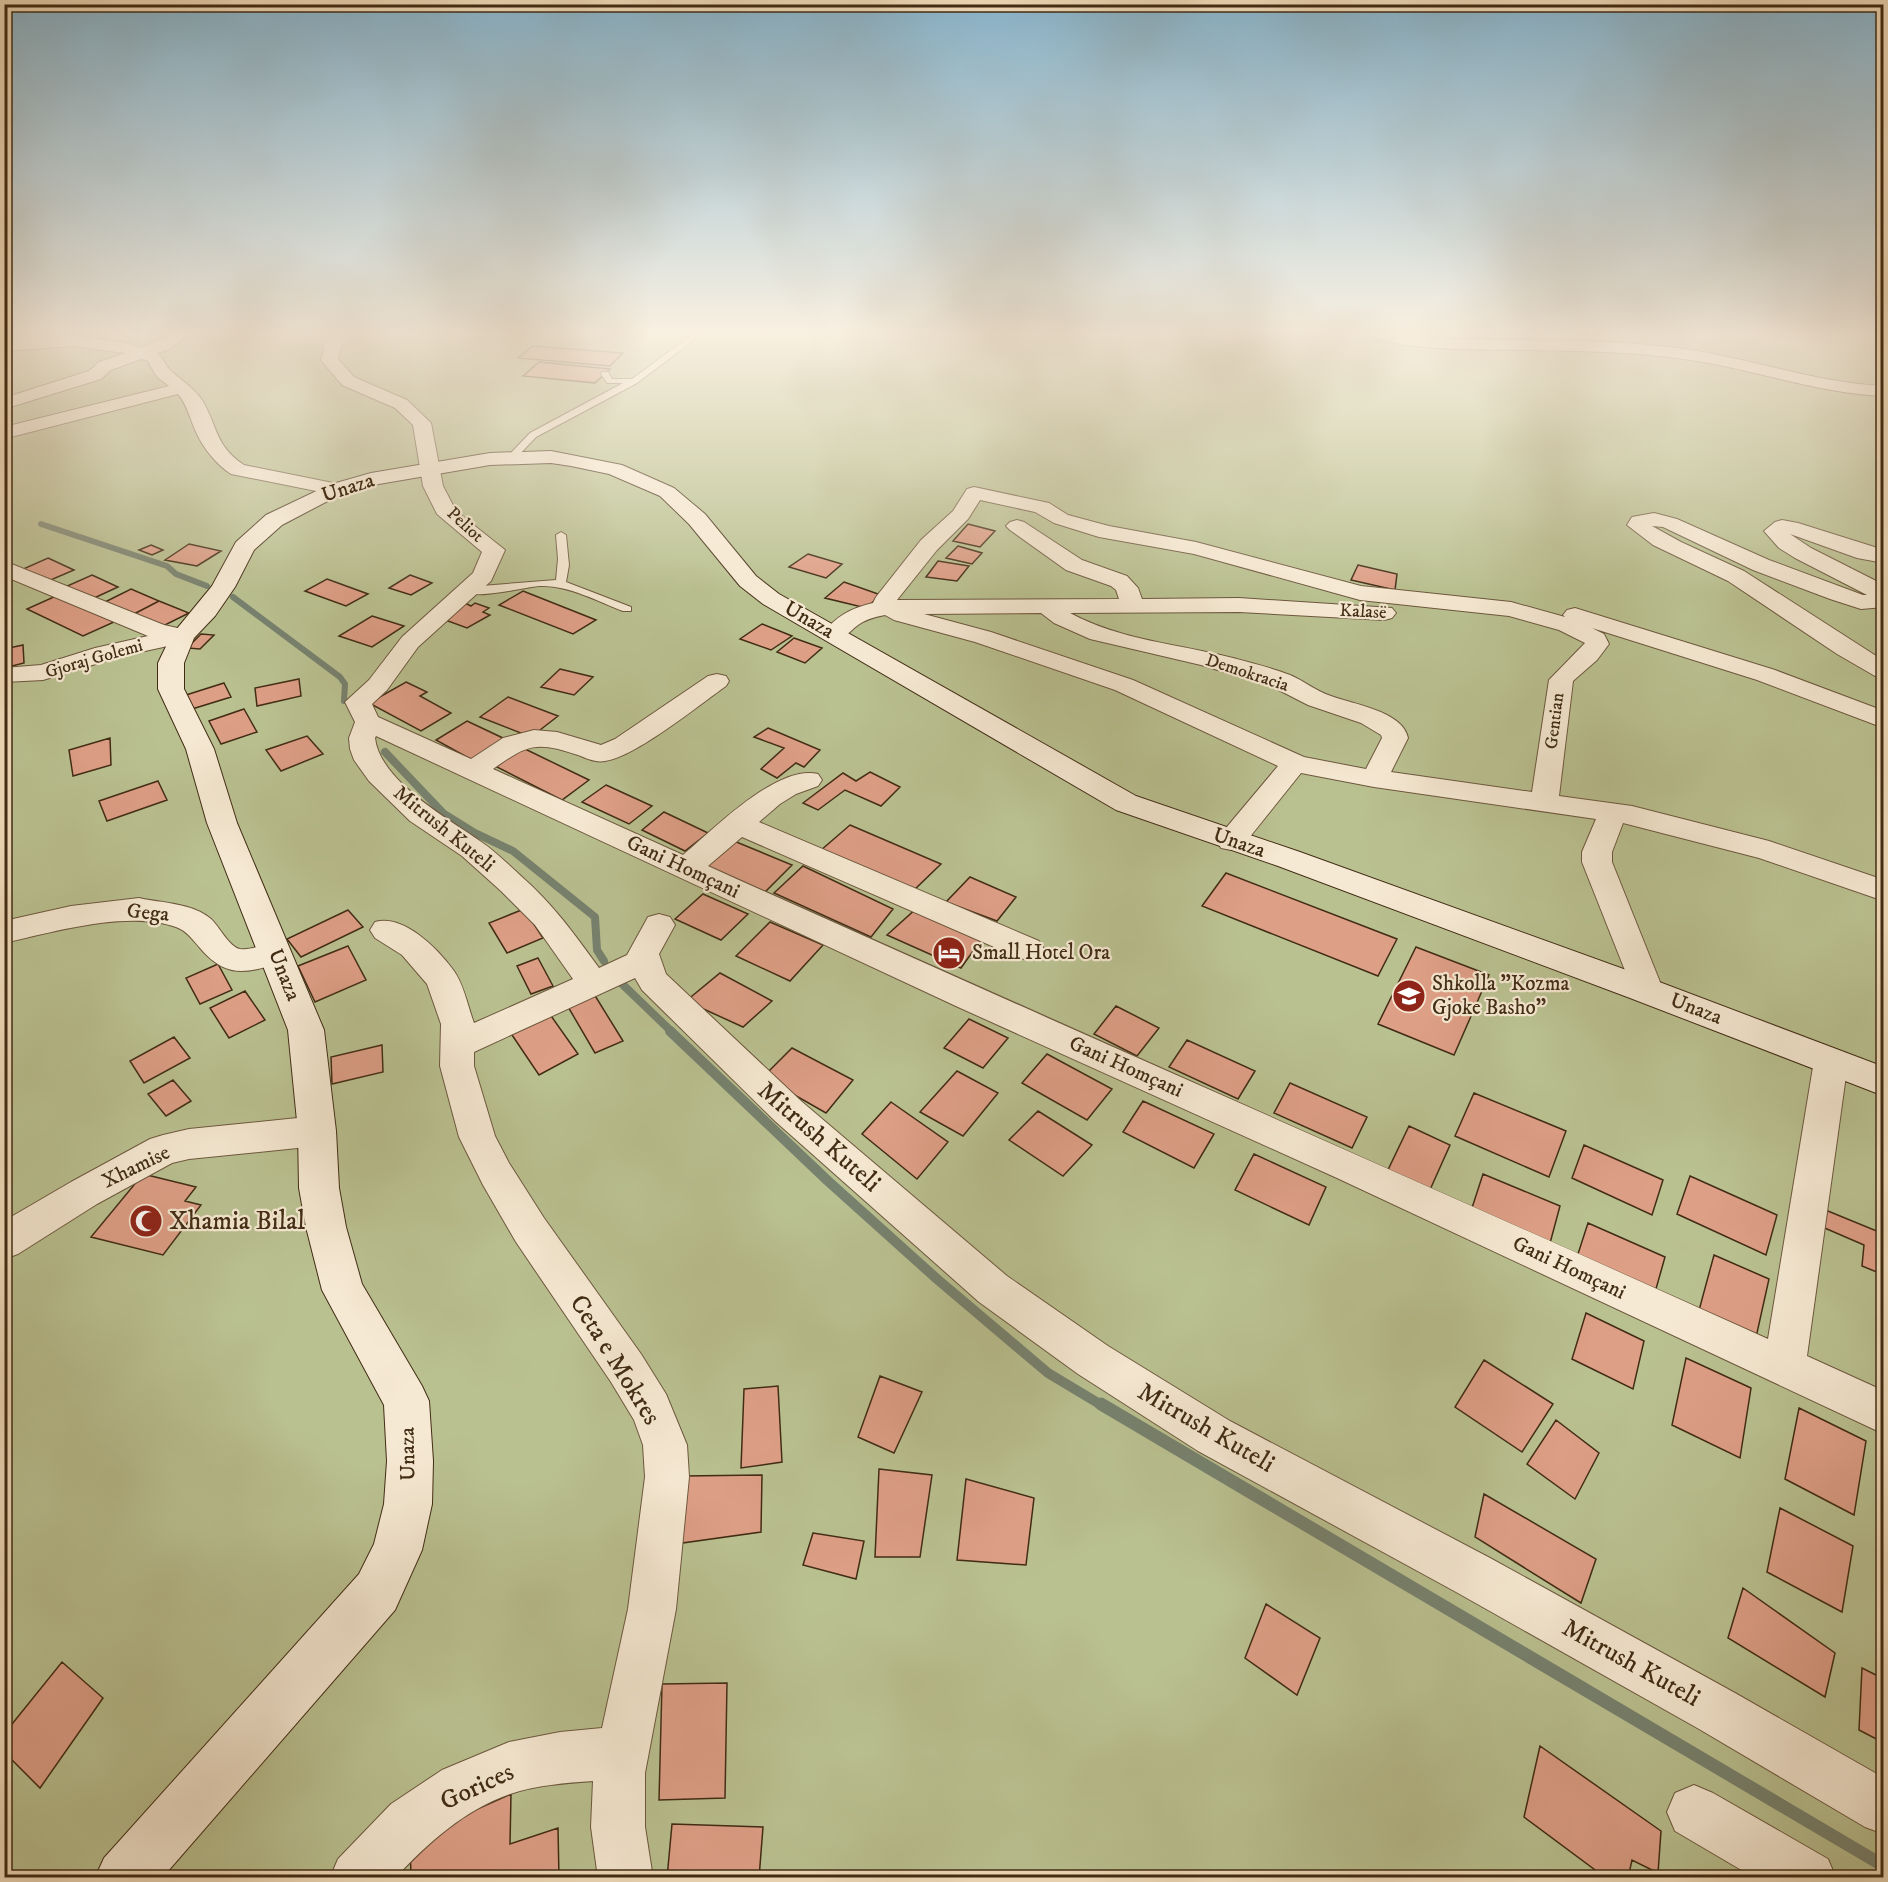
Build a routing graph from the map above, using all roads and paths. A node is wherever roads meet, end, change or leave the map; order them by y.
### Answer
1 (59, 419) edge
2 (200, 419) edge
3 (417, 419) edge
4 (563, 419) edge
5 (11, 431) dead end
6 (513, 457) junction
7 (432, 468) junction
8 (336, 489) junction
9 (1017, 526) dead end
10 (561, 535) dead end
11 (1884, 557) edge
12 (4, 568) edge
13 (560, 583) junction
14 (468, 590) junction
15 (1132, 605) junction
16 (1049, 607) junction
17 (889, 608) junction
18 (627, 609) dead end
19 (1511, 609) junction
20 (834, 635) junction
21 (183, 636) junction
22 (1149, 649) junction
23 (1884, 671) edge
24 (4, 675) edge
25 (717, 681) dead end
26 (1124, 685) junction
27 (1884, 720) edge
28 (368, 722) junction
29 (1295, 763) junction
30 (473, 770) junction
31 (1374, 779) junction
32 (808, 780) dead end
33 (1544, 802) junction
34 (1613, 812) junction
35 (738, 825) junction
36 (1231, 841) junction
37 (686, 868) junction
38 (1884, 891) edge
39 (386, 930) dead end
40 (4, 932) edge
41 (1028, 949) dead end
42 (275, 953) junction
43 (593, 984) junction
44 (1642, 988) junction
45 (459, 1045) junction
46 (1831, 1061) junction
47 (1884, 1082) edge
48 (317, 1131) junction
49 (4, 1242) edge
50 (1784, 1367) junction
51 (1884, 1413) edge
52 (623, 1752) junction
53 (1884, 1808) edge
54 (1694, 1812) dead end
55 (124, 1878) edge
56 (357, 1878) edge
57 (626, 1878) edge
58 (1809, 1878) edge

1 - 5 street
2 - 8 street
3 - 7 street, Peliot
4 - 6 lane
6 - 7 main road, Unaza
6 - 20 main road, Unaza
7 - 8 main road, Unaza
7 - 14 street, Peliot
8 - 21 main road, Unaza
9 - 15 street
10 - 13 lane
11 - 23 street
12 - 21 street
13 - 14 lane
13 - 18 lane
14 - 28 street, Peliot
15 - 16 street, Kalasë
15 - 19 street, Kalasë
16 - 17 street, Kalasë
16 - 22 street, Demokracia
17 - 19 street
17 - 20 street, Kalasë
17 - 26 street
19 - 27 street, Kalasë
19 - 33 street, Gentian
20 - 36 main road, Unaza
21 - 24 street, Gjoraj Golemi
21 - 42 main road, Unaza
22 - 26 street
22 - 31 street, Demokracia
25 - 30 street
26 - 29 street
28 - 30 street, Gani Homçani
28 - 43 street, Mitrush Kuteli
29 - 31 street
29 - 36 street
30 - 37 street, Gani Homçani
31 - 33 street
32 - 35 street
33 - 34 street
34 - 38 street
34 - 44 street
35 - 37 street
35 - 41 street
36 - 44 main road, Unaza
37 - 50 street, Gani Homçani
39 - 45 street, Ceta e Mokres
40 - 42 street, Gega
42 - 48 main road, Unaza
43 - 45 street
43 - 53 street, Mitrush Kuteli
44 - 46 main road, Unaza
45 - 52 street, Ceta e Mokres
46 - 47 main road, Unaza
46 - 50 street
48 - 49 street, Xhamise
48 - 55 main road, Unaza
50 - 51 street, Gani Homçani
52 - 56 street, Gorices
52 - 57 street, Ceta e Mokres
54 - 58 street

